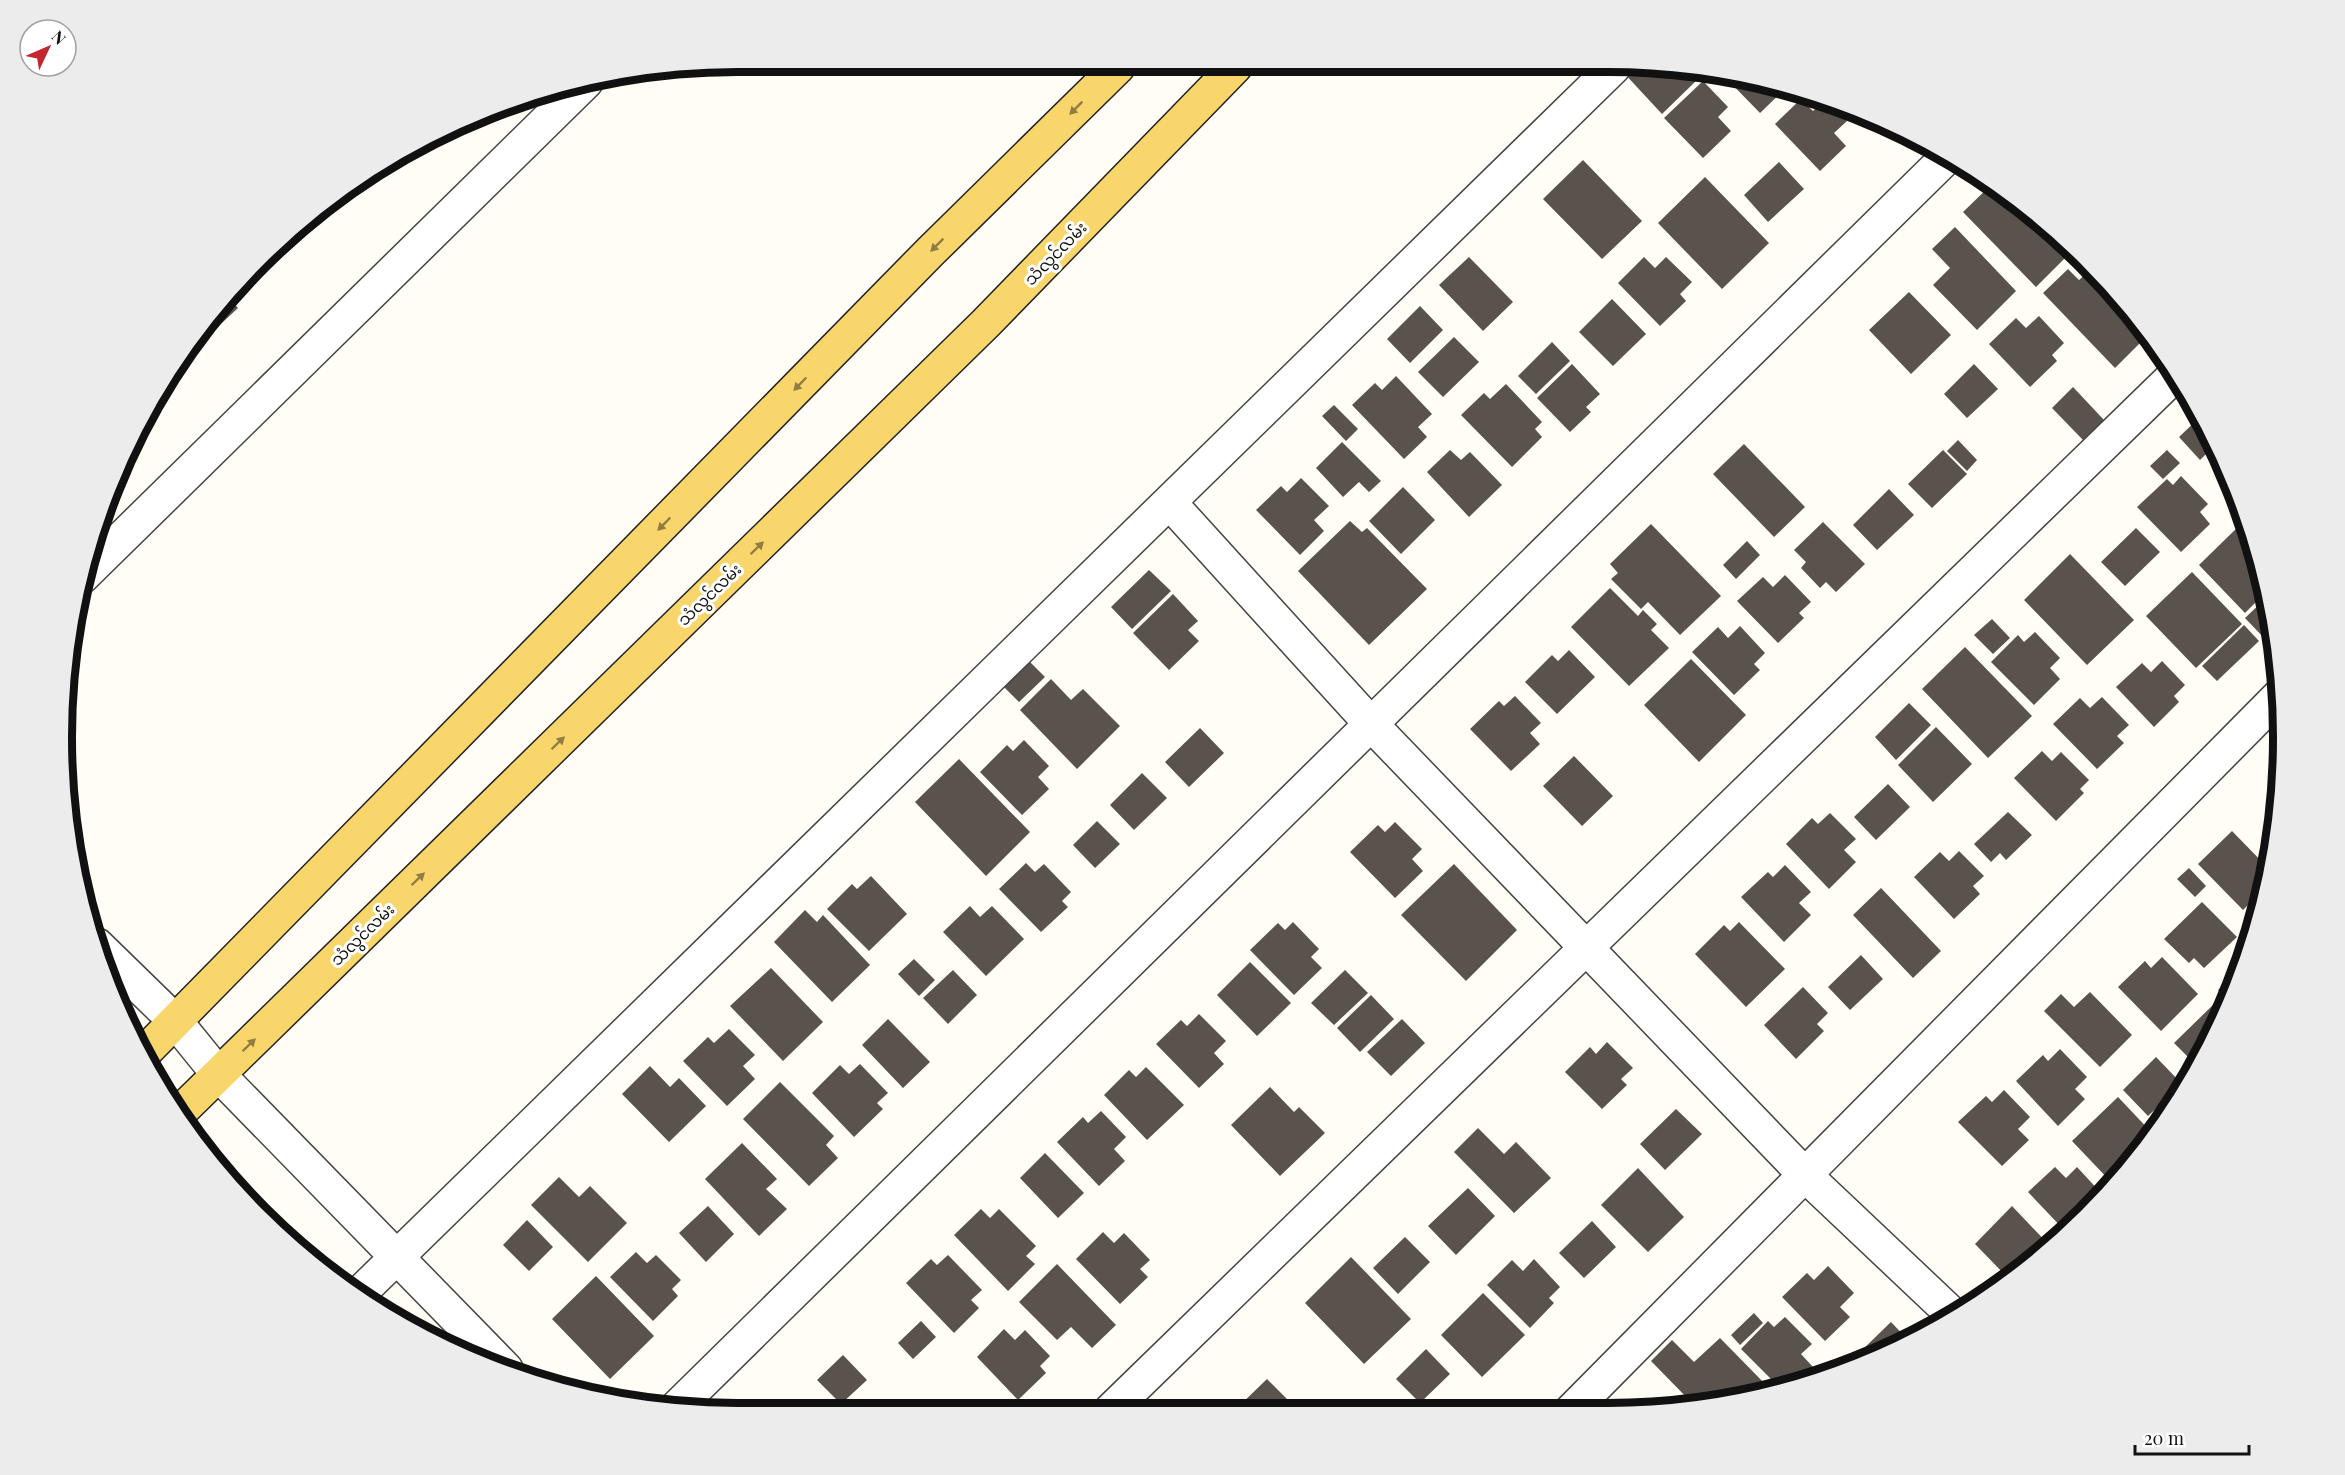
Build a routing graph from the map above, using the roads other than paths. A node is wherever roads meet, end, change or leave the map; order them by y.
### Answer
1 (1113, 72) edge
2 (1230, 72) edge
3 (1609, 72) edge
4 (575, 93) edge
5 (1942, 162) edge
6 (2169, 381) edge
7 (1170, 503) junction
8 (95, 564) edge
9 (2272, 703) edge
10 (1371, 724) junction
11 (1587, 947) junction
12 (109, 957) edge
13 (176, 1022) junction
14 (149, 1048) edge
15 (219, 1074) junction
16 (184, 1108) edge
17 (1805, 1175) junction
18 (397, 1257) junction
19 (365, 1289) edge
20 (1947, 1309) edge
21 (493, 1356) edge
22 (683, 1401) edge
23 (1118, 1403) edge
24 (1579, 1403) edge

1 -> 13 main road
15 -> 2 main road, သံလွင်လမ်း
3 - 7 street
4 - 8 street
5 - 10 street
6 - 11 street
7 - 10 street
7 - 18 street
9 - 17 street
10 - 11 street
10 - 22 street
11 - 17 street
11 - 23 street
12 - 13 street
13 - 14 main road
13 - 15 street
15 - 16 main road, သံလွင်လမ်း
15 - 18 street
17 - 20 street
17 - 24 street
18 - 19 street
18 - 21 street

